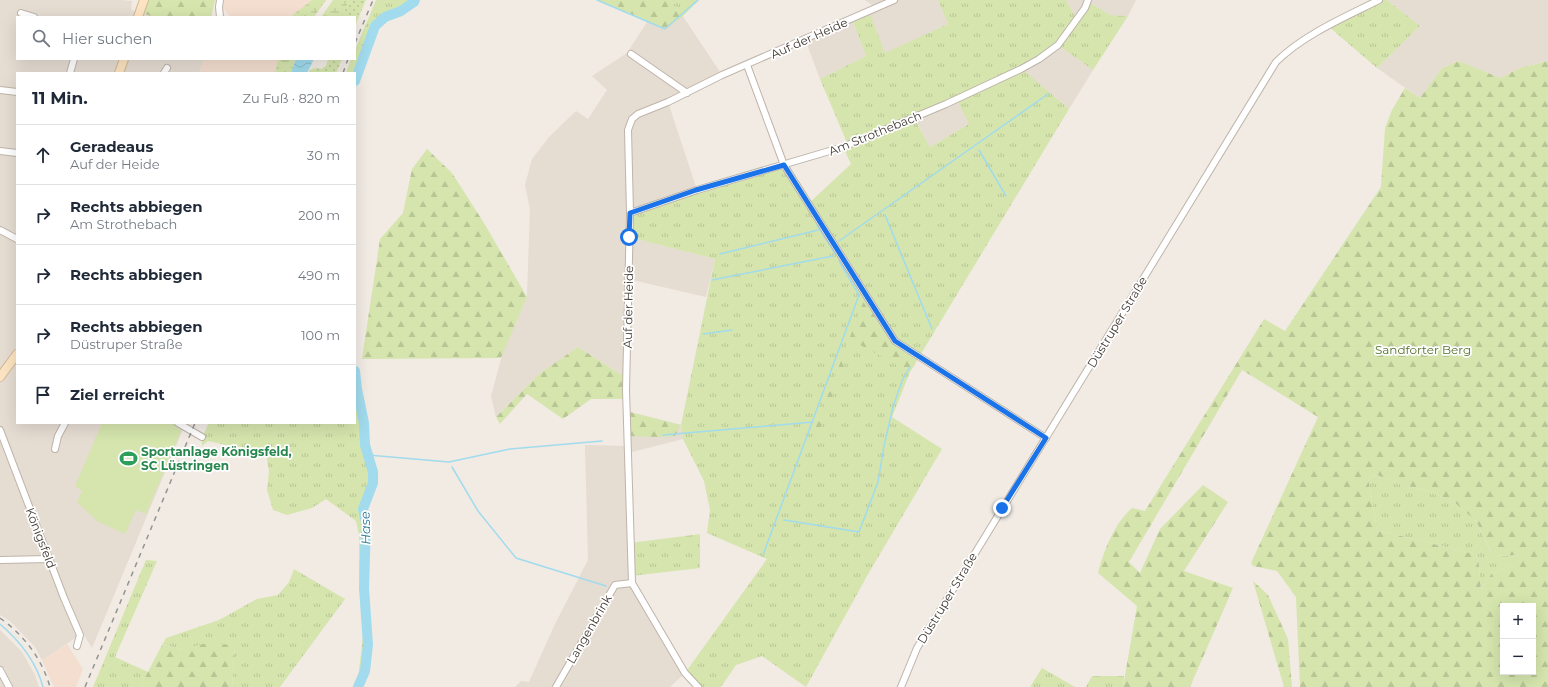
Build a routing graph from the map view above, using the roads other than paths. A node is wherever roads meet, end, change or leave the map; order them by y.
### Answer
1 (144, 0) edge
2 (220, 0) edge
3 (894, 0) edge
4 (1088, 0) edge
5 (1379, 0) edge
6 (21, 13) dead end
7 (31, 16) edge
8 (138, 16) edge
9 (220, 16) edge
10 (630, 54) dead end
11 (74, 60) edge
12 (124, 60) edge
13 (747, 65) junction
14 (70, 72) edge
15 (119, 72) edge
16 (0, 90) edge
17 (16, 92) edge
18 (687, 93) junction
19 (0, 151) edge
20 (16, 153) edge
21 (784, 165) junction
22 (630, 213) junction
23 (0, 230) edge
24 (16, 238) edge
25 (16, 355) edge
26 (0, 377) edge
27 (64, 424) edge
28 (180, 424) edge
29 (0, 430) edge
30 (202, 437) dead end
31 (1046, 438) junction
32 (55, 448) dead end
33 (49, 559) junction
34 (0, 560) edge
35 (632, 583) junction
36 (77, 646) dead end
37 (0, 670) edge
38 (9, 687) edge
39 (556, 687) edge
40 (698, 687) edge
41 (901, 687) edge

1 - 8 main road
2 - 9 street
3 - 13 street, Auf der Heide
4 - 21 street, Am Strothebach
5 - 31 street, Düstruper Straße
6 - 7 street
10 - 18 street
11 - 14 street
12 - 15 main road
13 - 18 street, Auf der Heide
13 - 21 street
16 - 17 street
18 - 22 street, Auf der Heide
19 - 20 street
21 - 22 street, Am Strothebach
21 - 31 street
22 - 35 street, Auf der Heide
23 - 24 street
25 - 26 main road
27 - 32 street
28 - 30 street
29 - 33 street, Königsfeld
31 - 41 street, Düstruper Straße
33 - 34 street
33 - 36 street, Königsfeld
35 - 39 street, Langenbrink
35 - 40 street, Auf der Heide
37 - 38 street

